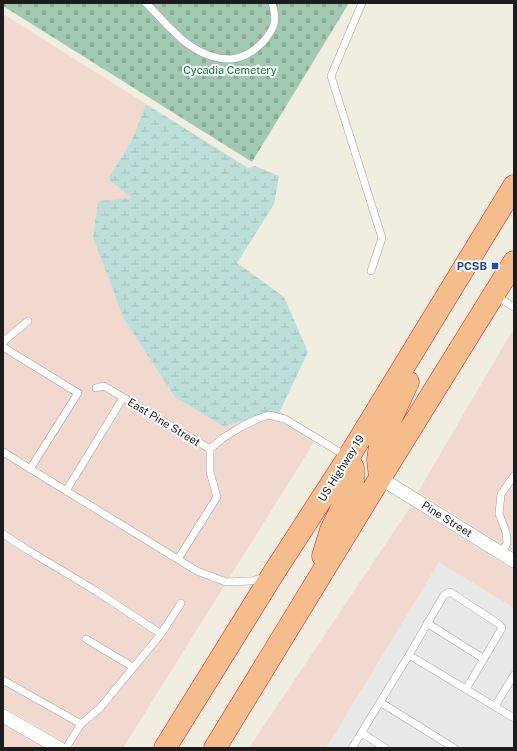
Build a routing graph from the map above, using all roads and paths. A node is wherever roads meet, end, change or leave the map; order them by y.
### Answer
1 (146, 3) edge
2 (272, 3) edge
3 (362, 3) edge
4 (514, 186) edge
5 (514, 262) edge
6 (371, 271) dead end
7 (494, 295) junction
8 (441, 306) junction
9 (514, 307) edge
10 (28, 321) dead end
11 (3, 342) edge
12 (3, 347) edge
13 (96, 388) dead end
14 (123, 398) junction
15 (210, 449) junction
16 (3, 452) edge
17 (348, 458) junction
18 (30, 469) junction
19 (514, 476) edge
20 (380, 478) junction
21 (66, 491) junction
22 (504, 527) junction
23 (514, 533) edge
24 (3, 534) edge
25 (502, 553) junction
26 (178, 560) junction
27 (514, 561) edge
28 (273, 574) junction
29 (315, 586) junction
30 (180, 603) dead end
31 (427, 623) junction
32 (161, 634) junction
33 (86, 639) dead end
34 (409, 655) junction
35 (484, 659) junction
36 (133, 667) junction
37 (514, 675) edge
38 (4, 681) edge
39 (466, 689) junction
40 (380, 702) junction
41 (495, 706) junction
42 (3, 716) edge
43 (514, 718) edge
44 (81, 724) junction
45 (362, 733) junction
46 (59, 748) edge
47 (66, 748) edge
48 (165, 748) edge
49 (216, 748) edge
50 (352, 748) edge
51 (385, 748) edge
52 (454, 748) edge

1 - 2 lane
3 - 6 lane
4 - 8 highway, US Highway 19
5 - 7 highway
7 - 9 lane
7 - 20 highway
8 - 17 highway, US Highway 19
8 - 20 highway
10 - 11 lane
12 - 18 lane
13 - 14 lane, East Pine Street
14 - 15 lane, East Pine Street
14 - 21 lane
15 - 17 lane, East Pine Street
15 - 26 lane
16 - 18 lane
17 - 28 highway, US Highway 19
17 - 29 highway
18 - 21 lane
19 - 22 lane
20 - 25 street, Pine Street
20 - 29 highway
21 - 26 lane
22 - 23 lane
22 - 25 lane
24 - 32 lane
25 - 27 street, Pine Street
26 - 28 lane
28 - 48 highway, US Highway 19
29 - 49 highway
30 - 32 lane
31 - 34 lane
31 - 35 lane
31 - 35 lane
32 - 36 lane
33 - 36 lane
34 - 39 lane
34 - 40 lane
35 - 39 lane
36 - 44 lane
37 - 41 lane
38 - 44 lane
39 - 41 lane
40 - 45 lane
40 - 52 lane
41 - 43 lane
42 - 46 street
44 - 47 lane
45 - 50 lane
45 - 51 lane

